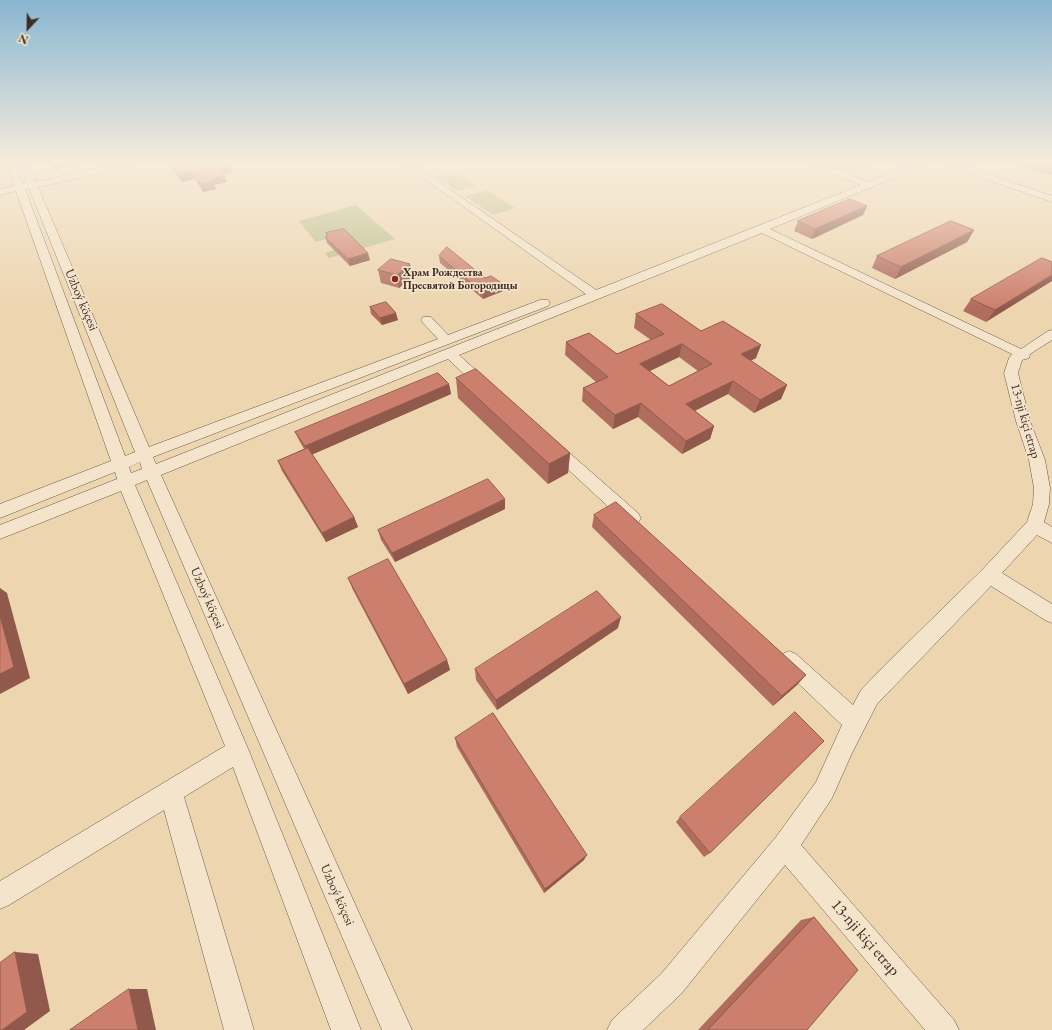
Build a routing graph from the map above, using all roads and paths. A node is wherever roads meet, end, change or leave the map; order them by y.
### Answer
1 (32, 212) edge
2 (35, 212) edge
3 (476, 212) edge
4 (786, 212) edge
5 (800, 212) edge
6 (762, 229) junction
7 (583, 288) junction
8 (595, 295) junction
9 (427, 320) dead end
10 (1051, 335) edge
11 (448, 347) junction
12 (1024, 355) junction
13 (497, 396) edge
14 (538, 433) edge
15 (145, 454) junction
16 (120, 464) junction
17 (151, 471) junction
18 (126, 482) junction
19 (0, 511) edge
20 (1034, 525) junction
21 (643, 529) edge
22 (0, 532) edge
23 (1052, 536) edge
24 (990, 575) junction
25 (1052, 614) edge
26 (778, 652) edge
27 (855, 722) junction
28 (238, 751) junction
29 (171, 792) junction
30 (785, 846) junction
31 (0, 896) edge
32 (239, 1030) edge
33 (346, 1030) edge
34 (397, 1030) edge
35 (622, 1030) edge
36 (944, 1030) edge

1 - 16 street, Uzboý köçesi
2 - 15 street, Uzboý köçesi
3 - 7 street
4 - 7 street
5 - 6 street
6 - 8 street
6 - 12 street
7 - 8 street
7 - 11 street
8 - 11 street
9 - 11 street
10 - 12 street, 13-nji kiçi etrap
11 - 13 street
11 - 15 street
11 - 17 street
12 - 20 street, 13-nji kiçi etrap
14 - 21 street
15 - 16 street
15 - 17 street, Uzboý köçesi
16 - 18 street, Uzboý köçesi
16 - 19 street
17 - 18 street
17 - 34 street, Uzboý köçesi
18 - 22 street
18 - 28 street, Uzboý köçesi
20 - 23 street
20 - 24 street
24 - 25 street
24 - 27 street
26 - 27 street
27 - 30 street
28 - 29 street
28 - 33 street, Uzboý köçesi
29 - 31 street
29 - 32 street
30 - 35 street
30 - 36 street, 13-nji kiçi etrap

